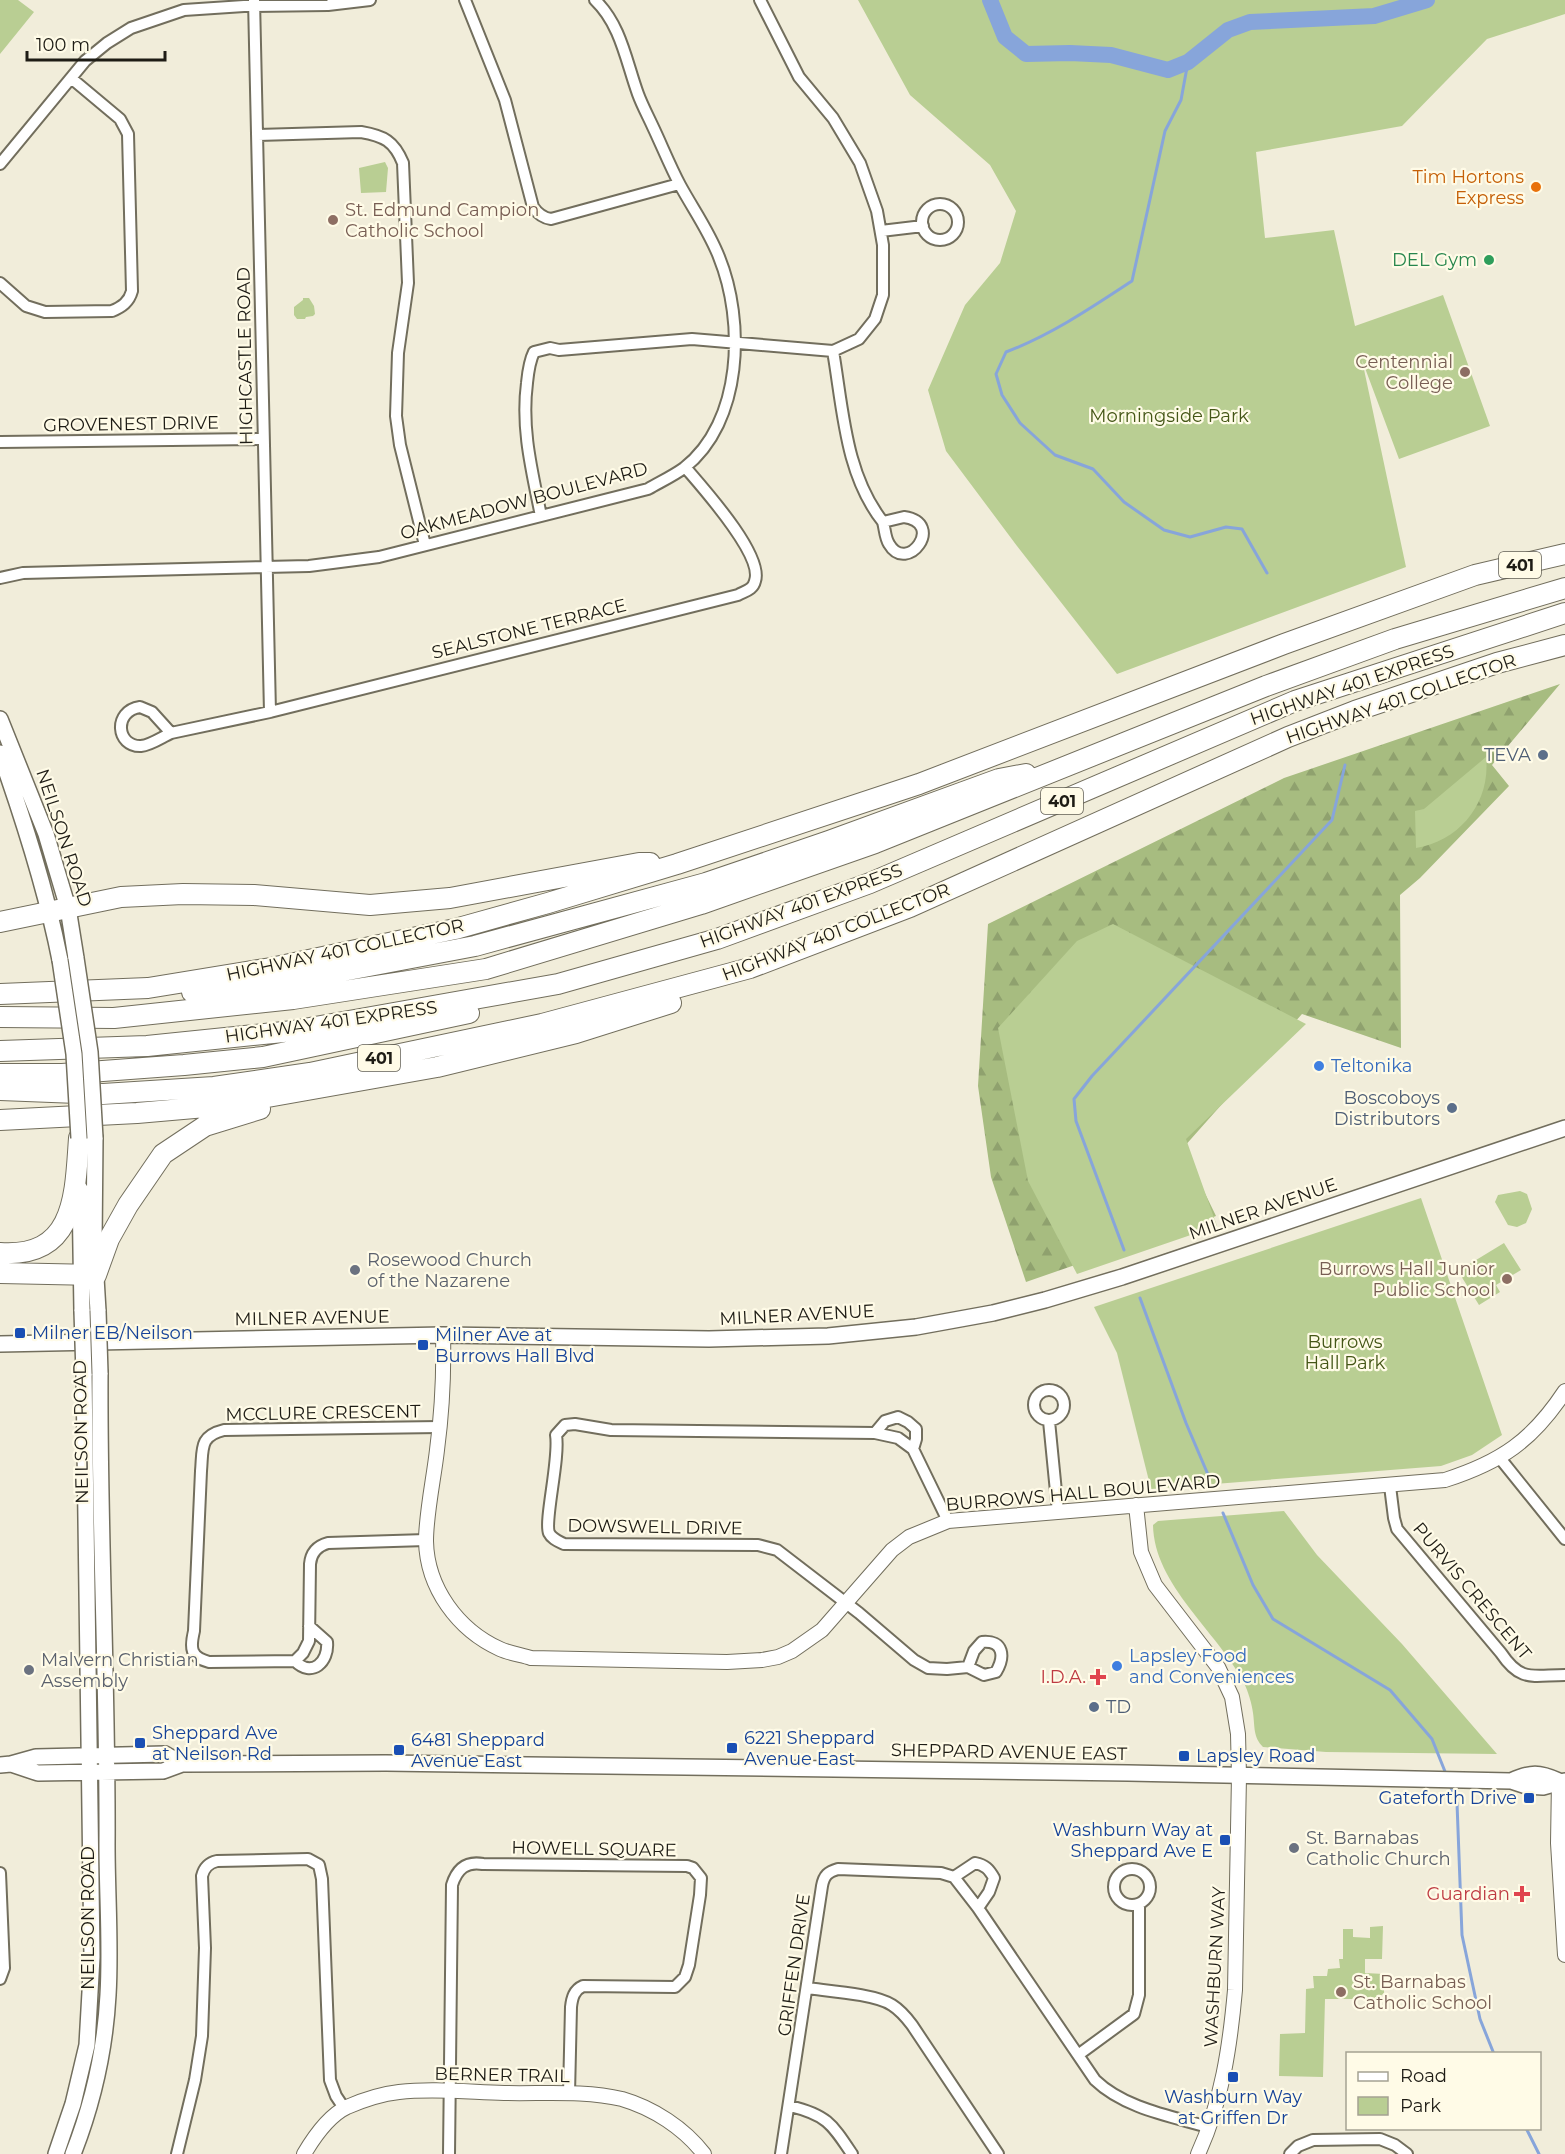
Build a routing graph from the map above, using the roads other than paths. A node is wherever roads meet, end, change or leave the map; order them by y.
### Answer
1 (369, 0) edge
2 (465, 0) edge
3 (595, 0) edge
4 (760, 0) edge
5 (254, 3) edge
6 (71, 78) junction
7 (258, 135) junction
8 (0, 164) edge
9 (679, 184) junction
10 (923, 226) dead end
11 (881, 231) junction
12 (0, 283) edge
13 (736, 342) junction
14 (833, 351) junction
15 (263, 439) junction
16 (0, 442) edge
17 (685, 467) junction
18 (541, 516) junction
19 (883, 522) dead end
20 (1565, 541) edge
21 (425, 545) junction
22 (1565, 554) edge
23 (266, 567) junction
24 (1475, 575) junction
25 (0, 578) edge
26 (1565, 588) edge
27 (1565, 613) edge
28 (1565, 645) edge
29 (270, 712) junction
30 (0, 719) edge
31 (171, 733) junction
32 (0, 753) edge
33 (1064, 768) junction
34 (677, 864) junction
35 (59, 910) junction
36 (0, 922) edge
37 (750, 968) junction
38 (558, 984) junction
39 (148, 988) junction
40 (0, 994) edge
41 (0, 1017) edge
42 (0, 1051) edge
43 (437, 1067) junction
44 (0, 1074) edge
45 (0, 1090) edge
46 (0, 1120) edge
47 (1565, 1128) edge
48 (87, 1138) junction
49 (0, 1253) edge
50 (0, 1273) edge
51 (88, 1275) junction
52 (443, 1335) junction
53 (0, 1344) edge
54 (1565, 1392) edge
55 (1049, 1421) dead end
56 (440, 1427) junction
57 (875, 1433) junction
58 (913, 1449) junction
59 (1499, 1457) junction
60 (1390, 1486) junction
61 (1136, 1505) junction
62 (1058, 1512) junction
63 (948, 1521) junction
64 (1565, 1539) edge
65 (426, 1540) junction
66 (846, 1603) junction
67 (87, 1621) junction
68 (104, 1621) junction
69 (309, 1626) junction
70 (295, 1661) junction
71 (968, 1667) dead end
72 (1565, 1675) edge
73 (107, 1755) junction
74 (89, 1756) junction
75 (182, 1764) junction
76 (6, 1765) edge
77 (90, 1773) junction
78 (108, 1773) junction
79 (1239, 1776) junction
80 (1562, 1781) edge
81 (0, 1873) edge
82 (954, 1877) junction
83 (1139, 1904) dead end
84 (978, 1908) junction
85 (1565, 1955) edge
86 (0, 1979) edge
87 (807, 1988) junction
88 (1078, 2055) junction
89 (449, 2092) junction
90 (569, 2094) junction
91 (790, 2106) junction
92 (344, 2108) junction
93 (1208, 2127) junction
94 (56, 2154) edge
95 (73, 2154) edge
96 (177, 2154) edge
97 (304, 2154) edge
98 (449, 2154) edge
99 (704, 2154) edge
100 (781, 2154) edge
101 (852, 2154) edge
102 (998, 2154) edge
103 (1198, 2154) edge
104 (1290, 2154) edge
105 (1407, 2154) edge

1 - 5 street
2 - 9 street
3 - 9 street, OAKMEADOW BOULEVARD
4 - 11 street
5 - 6 street
5 - 7 street, HIGHCASTLE ROAD
6 - 8 street
6 - 12 street
7 - 15 street, HIGHCASTLE ROAD
7 - 21 street
9 - 13 street, OAKMEADOW BOULEVARD
10 - 11 street
11 - 14 street
13 - 14 street
13 - 17 street, OAKMEADOW BOULEVARD
13 - 18 street
14 - 19 street
15 - 16 street, GROVENEST DRIVE
15 - 23 street, HIGHCASTLE ROAD
17 - 18 street, OAKMEADOW BOULEVARD
17 - 29 street, SEALSTONE TERRACE
18 - 21 street, OAKMEADOW BOULEVARD
20 - 24 highway
21 - 23 street, OAKMEADOW BOULEVARD
22 - 24 highway, HIGHWAY 401 COLLECTOR / 401
23 - 25 street, OAKMEADOW BOULEVARD
23 - 29 street, HIGHCASTLE ROAD
24 - 34 highway, HIGHWAY 401 COLLECTOR / 401
26 - 33 highway, HIGHWAY 401 EXPRESS / 401
27 - 38 highway, HIGHWAY 401 EXPRESS / 401
28 - 37 highway, HIGHWAY 401 COLLECTOR / 401
29 - 31 street, SEALSTONE TERRACE
30 - 35 main road, NEILSON ROAD
31 - 31 street, SEALSTONE TERRACE
32 - 35 main road, NEILSON ROAD
33 - 39 highway
33 - 41 highway, HIGHWAY 401 EXPRESS / 401
34 - 35 highway
34 - 39 highway, HIGHWAY 401 COLLECTOR / 401
35 - 36 highway
35 - 48 main road, NEILSON ROAD, bridge
35 - 48 main road, NEILSON ROAD, bridge
37 - 43 highway
37 - 45 highway, HIGHWAY 401 COLLECTOR / 401
38 - 42 highway, HIGHWAY 401 EXPRESS / 401
38 - 44 highway
39 - 40 highway, HIGHWAY 401 COLLECTOR / 401
43 - 46 highway
43 - 51 highway
47 - 52 main road, MILNER AVENUE
48 - 49 highway
48 - 51 main road, NEILSON ROAD
50 - 51 highway
51 - 67 main road, NEILSON ROAD, bridge
51 - 68 main road, NEILSON ROAD, bridge
52 - 53 main road, MILNER AVENUE
52 - 56 street, BURROWS HALL BOULEVARD
54 - 59 street, BURROWS HALL BOULEVARD
55 - 62 street
56 - 65 street, BURROWS HALL BOULEVARD
56 - 70 street, MCCLURE CRESCENT
57 - 58 street, DOWSWELL DRIVE
57 - 58 street
57 - 66 street, DOWSWELL DRIVE
58 - 63 street
59 - 60 street, BURROWS HALL BOULEVARD
59 - 64 street
60 - 61 street, BURROWS HALL BOULEVARD
60 - 72 street, PURVIS CRESCENT
61 - 62 street, BURROWS HALL BOULEVARD
61 - 79 street
62 - 63 street, BURROWS HALL BOULEVARD
63 - 66 street, BURROWS HALL BOULEVARD
65 - 66 street, BURROWS HALL BOULEVARD
65 - 69 street
66 - 71 street
67 - 68 main road
67 - 74 main road, NEILSON ROAD
68 - 73 main road, NEILSON ROAD
69 - 70 street
69 - 70 street, MCCLURE CRESCENT
73 - 74 main road, SHEPPARD AVENUE EAST
73 - 75 main road, SHEPPARD AVENUE EAST
73 - 78 main road, NEILSON ROAD
74 - 76 main road, SHEPPARD AVENUE EAST
74 - 77 main road, NEILSON ROAD
75 - 78 main road, SHEPPARD AVENUE EAST
75 - 79 main road, SHEPPARD AVENUE EAST
76 - 77 main road, SHEPPARD AVENUE EAST
77 - 78 main road, SHEPPARD AVENUE EAST
77 - 94 main road, NEILSON ROAD
78 - 95 main road, NEILSON ROAD
79 - 80 main road, SHEPPARD AVENUE EAST
79 - 93 street, WASHBURN WAY
80 - 85 street
81 - 86 street
82 - 84 street
82 - 84 street
82 - 87 street, GRIFFEN DRIVE
83 - 88 street
84 - 88 street
87 - 91 street, GRIFFEN DRIVE
87 - 102 street
88 - 93 street
89 - 90 street, BERNER TRAIL
89 - 90 street, HOWELL SQUARE
89 - 92 street, BERNER TRAIL
89 - 98 street
90 - 99 street, BERNER TRAIL
91 - 100 street, GRIFFEN DRIVE
91 - 101 street
92 - 96 street
92 - 97 street, BERNER TRAIL
93 - 103 street, WASHBURN WAY
104 - 105 street

